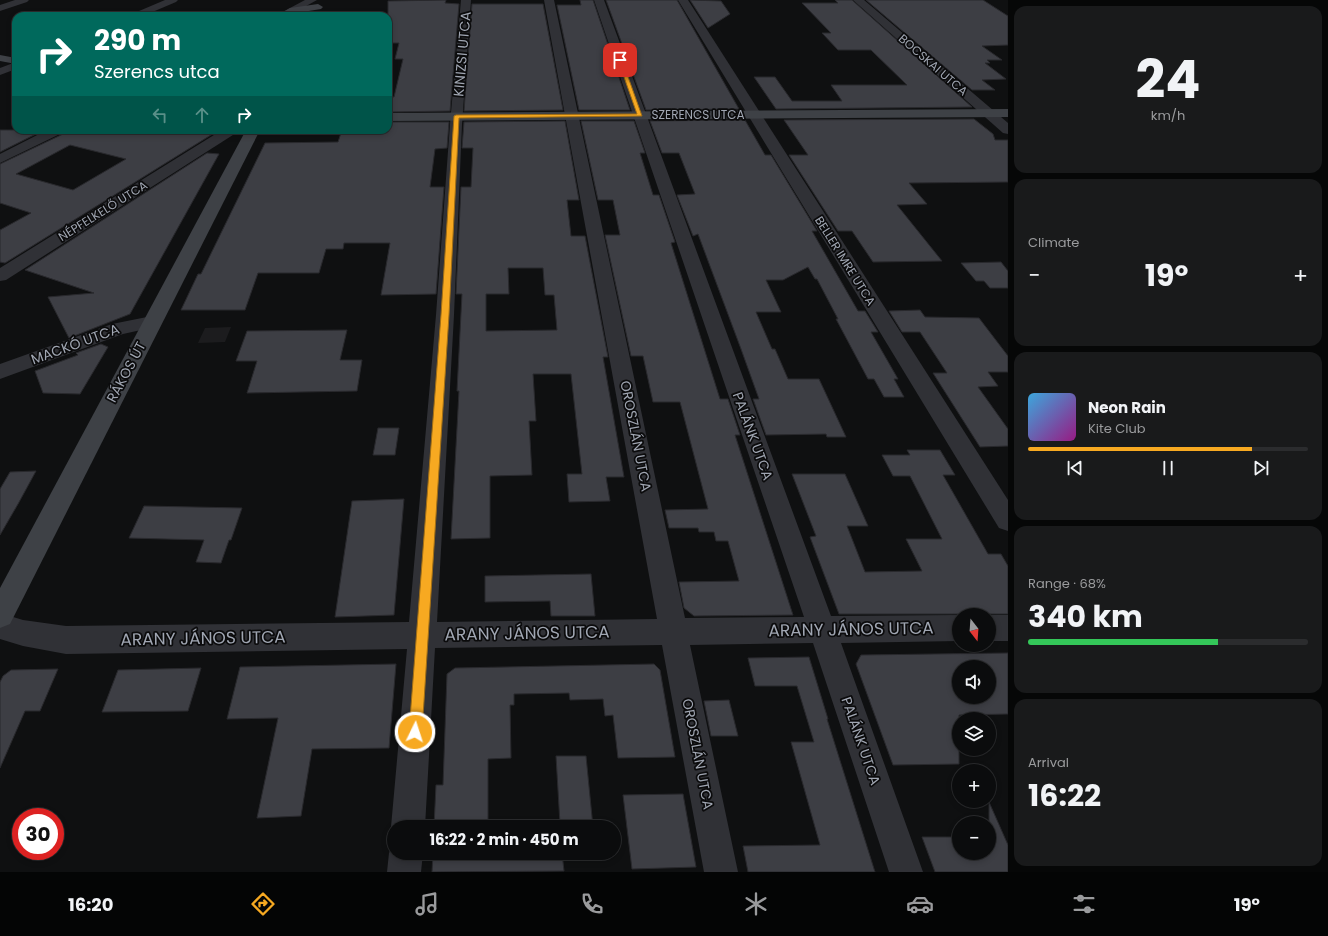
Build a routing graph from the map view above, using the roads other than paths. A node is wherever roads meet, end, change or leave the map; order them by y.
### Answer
1 (24, 0) edge
2 (173, 0) edge
3 (466, 0) edge
4 (549, 0) edge
5 (599, 0) edge
6 (683, 0) edge
7 (858, 0) edge
8 (316, 7) edge
9 (0, 8) edge
10 (295, 9) junction
11 (144, 12) edge
12 (289, 12) edge
13 (0, 58) edge
14 (12, 60) edge
15 (12, 68) edge
16 (0, 72) edge
17 (988, 113) junction
18 (1008, 113) edge
19 (754, 114) junction
20 (640, 115) junction
21 (456, 116) junction
22 (573, 116) junction
23 (392, 117) edge
24 (1008, 130) edge
25 (49, 134) edge
26 (225, 134) edge
27 (251, 134) edge
28 (206, 146) junction
29 (242, 152) junction
30 (0, 159) edge
31 (0, 276) edge
32 (152, 322) junction
33 (0, 372) edge
34 (1008, 521) edge
35 (0, 615) edge
36 (0, 626) edge
37 (952, 628) edge
38 (996, 628) edge
39 (1008, 628) edge
40 (822, 630) junction
41 (674, 631) junction
42 (422, 635) junction
43 (409, 820) edge
44 (405, 860) edge
45 (404, 872) edge
46 (721, 872) edge
47 (906, 872) edge

1 - 9 street
2 - 11 street
3 - 21 street, KINIZSI UTCA
4 - 22 street, OROSZLÁN UTCA
5 - 20 street, PALÁNK UTCA
6 - 19 street, BELLER IMRE UTCA
7 - 17 street, BOCSKAI UTCA
8 - 10 street
8 - 10 street
10 - 12 street
13 - 14 street
15 - 16 street
17 - 18 street, SZERENCS UTCA
17 - 19 street, SZERENCS UTCA
17 - 24 street, BOCSKAI UTCA
19 - 20 street, SZERENCS UTCA
19 - 34 street, BELLER IMRE UTCA
20 - 22 street, SZERENCS UTCA
20 - 40 street, PALÁNK UTCA
21 - 22 street, SZERENCS UTCA
21 - 23 street, SZERENCS UTCA
21 - 42 street, KINIZSI UTCA
22 - 41 street, OROSZLÁN UTCA
25 - 30 street
26 - 28 street, NÉPFELKELŐ UTCA
27 - 29 street, RÁKOS ÚT
28 - 29 street, NÉPFELKELŐ UTCA
28 - 31 street, NÉPFELKELŐ UTCA
29 - 32 street, RÁKOS ÚT
32 - 33 street, MACKÓ UTCA
32 - 35 street, RÁKOS ÚT
36 - 42 street, ARANY JÁNOS UTCA
37 - 40 street, ARANY JÁNOS UTCA
38 - 39 street
40 - 41 street, ARANY JÁNOS UTCA
40 - 47 street, PALÁNK UTCA
41 - 42 street, ARANY JÁNOS UTCA
41 - 46 street, OROSZLÁN UTCA
42 - 43 street, KINIZSI UTCA
44 - 45 street

